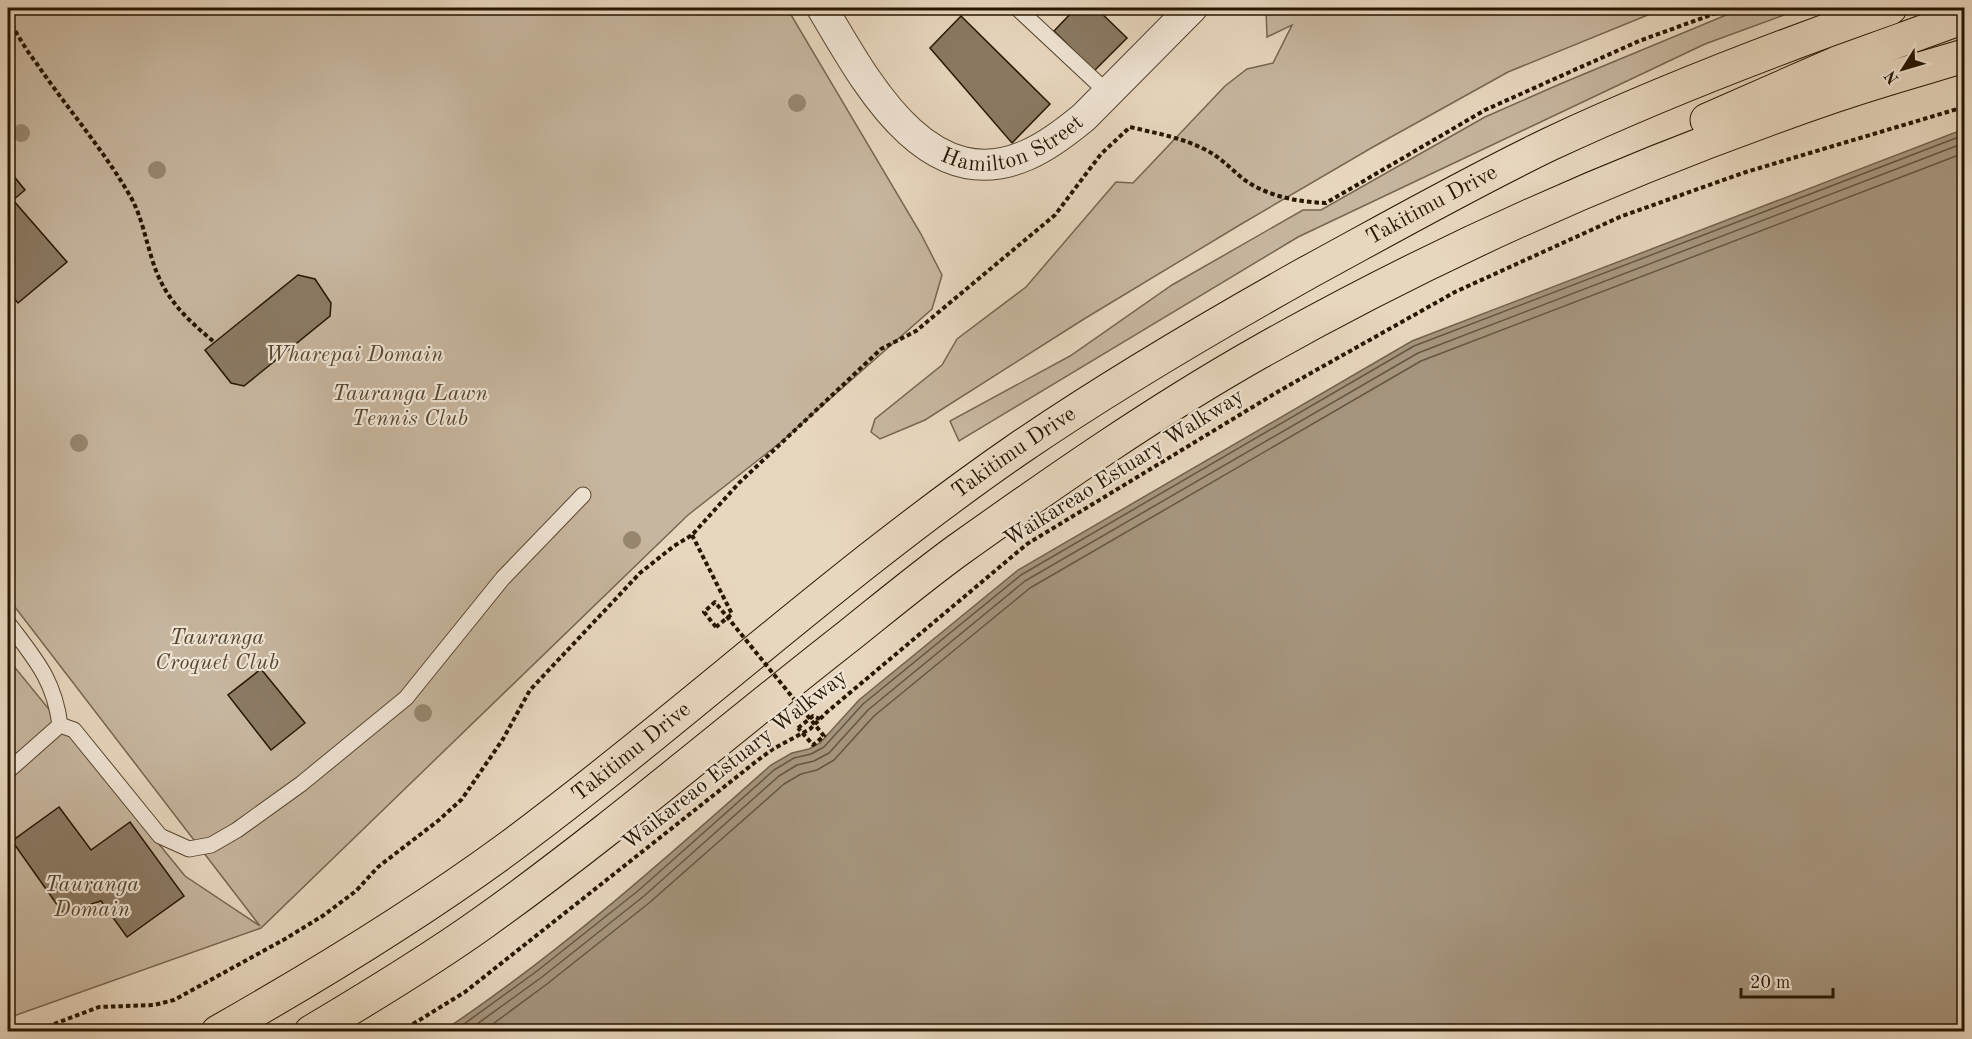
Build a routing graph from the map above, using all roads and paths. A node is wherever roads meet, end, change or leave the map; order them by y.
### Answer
1 (822, 8) edge
2 (1017, 8) edge
3 (1192, 8) edge
4 (1730, 8) edge
5 (1890, 8) edge
6 (1965, 17) edge
7 (8, 18) edge
8 (1965, 56) edge
9 (1108, 93) junction
10 (1965, 107) edge
11 (1538, 211) junction
12 (213, 341) dead end
13 (583, 495) dead end
14 (692, 535) junction
15 (8, 623) edge
16 (820, 719) junction
17 (60, 726) junction
18 (8, 771) edge
19 (33, 1032) edge
20 (218, 1032) edge
21 (311, 1032) edge
22 (400, 1032) edge

1 - 9 street, Hamilton Street
2 - 9 lane
3 - 9 street, Hamilton Street
4 - 14 path
5 - 20 highway, Takitimu Drive
6 - 11 highway
7 - 12 path
8 - 11 highway, Takitimu Drive
10 - 16 path, Waikareao Estuary Walkway
11 - 21 highway, Takitimu Drive
13 - 17 lane
14 - 16 path, bridge
14 - 19 path
15 - 17 lane
16 - 22 path, Waikareao Estuary Walkway
17 - 18 lane

